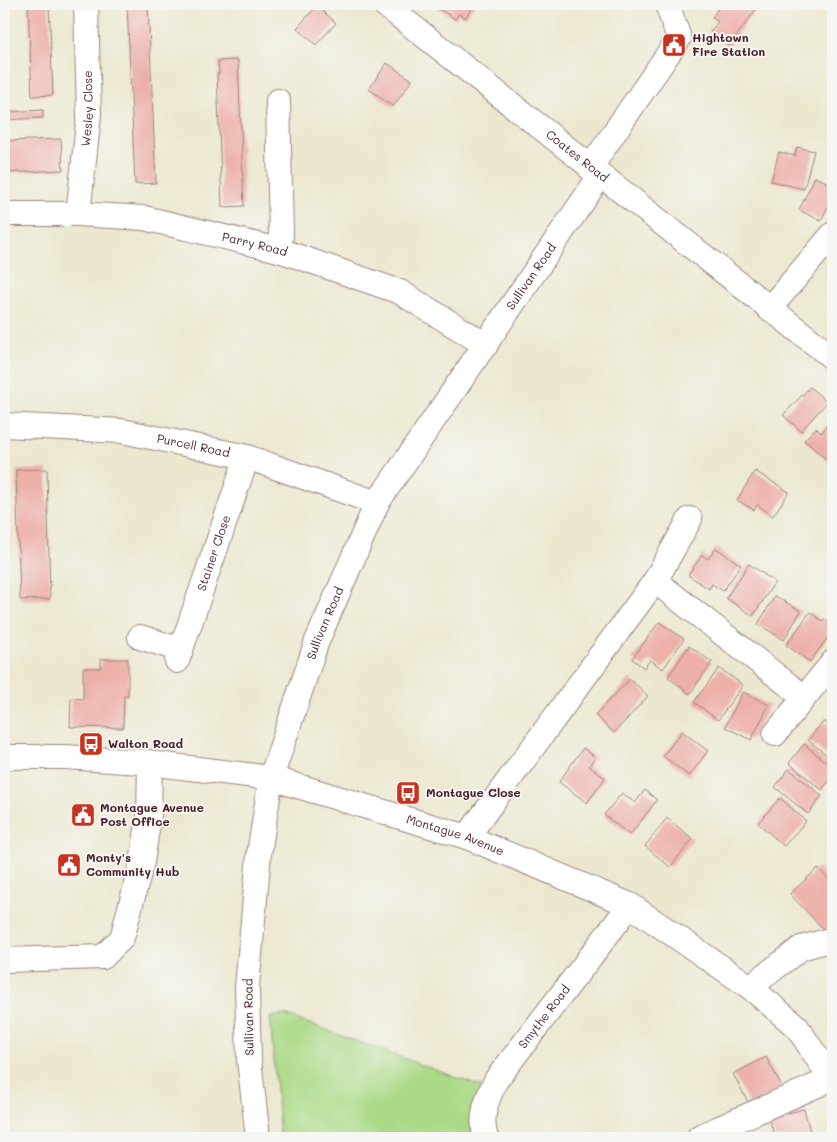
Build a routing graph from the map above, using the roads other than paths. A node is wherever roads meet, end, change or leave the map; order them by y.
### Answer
1 (86, 4) edge
2 (384, 4) edge
3 (667, 4) edge
4 (278, 101) dead end
5 (595, 172) junction
6 (4, 214) edge
7 (78, 214) junction
8 (833, 234) edge
9 (279, 250) junction
10 (769, 309) junction
11 (486, 345) junction
12 (833, 358) edge
13 (4, 425) edge
14 (247, 457) junction
15 (377, 503) junction
16 (690, 519) dead end
17 (655, 581) junction
18 (140, 637) dead end
19 (833, 662) edge
20 (804, 697) junction
21 (775, 734) dead end
22 (4, 758) edge
23 (150, 762) junction
24 (271, 778) junction
25 (467, 837) junction
26 (630, 905) junction
27 (833, 939) edge
28 (4, 960) edge
29 (750, 987) junction
30 (832, 1080) edge
31 (699, 1137) edge
32 (258, 1138) edge
33 (486, 1138) edge

1 - 7 street, Wesley Close
2 - 5 street, Coates Road
3 - 5 street, Sullivan Road
4 - 9 street
5 - 10 street, Coates Road
5 - 11 street, Sullivan Road
6 - 7 street, Parry Road
7 - 9 street, Parry Road
8 - 10 street
9 - 11 street, Parry Road
10 - 12 street, Coates Road
11 - 15 street, Sullivan Road
13 - 14 street, Purcell Road
14 - 15 street, Purcell Road
14 - 18 street, Stainer Close
15 - 24 street, Sullivan Road
16 - 17 street
17 - 20 street
17 - 25 street
19 - 20 street
20 - 21 street
22 - 23 street, Montague Avenue
23 - 24 street, Montague Avenue
23 - 28 street
24 - 25 street, Montague Avenue
24 - 32 street, Sullivan Road
25 - 26 street, Montague Avenue
26 - 29 street, Montague Avenue
26 - 33 street, Smythe Road
27 - 29 street
29 - 30 street, Montague Avenue
30 - 31 street

